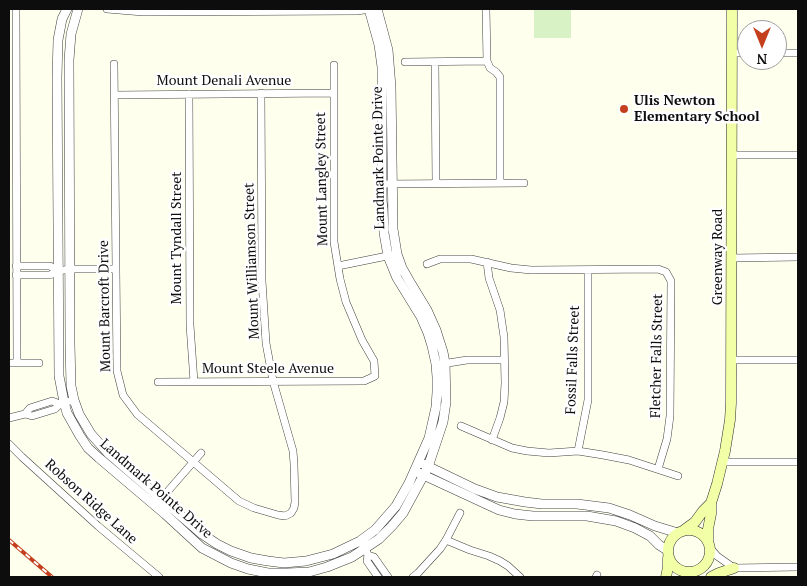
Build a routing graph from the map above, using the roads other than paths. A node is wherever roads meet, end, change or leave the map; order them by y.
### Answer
1 (16, 9) edge
2 (67, 9) edge
3 (78, 9) edge
4 (107, 9) edge
5 (369, 9) edge
6 (377, 9) edge
7 (486, 9) edge
8 (732, 9) edge
9 (142, 10) edge
10 (204, 10) edge
11 (264, 10) edge
12 (325, 10) edge
13 (732, 53) junction
14 (737, 53) edge
15 (405, 62) dead end
16 (435, 62) junction
17 (486, 62) junction
18 (114, 64) dead end
19 (334, 65) dead end
20 (333, 93) junction
21 (189, 94) junction
22 (261, 94) junction
23 (115, 95) junction
24 (732, 155) junction
25 (798, 155) edge
26 (436, 183) junction
27 (500, 183) junction
28 (524, 183) dead end
29 (382, 184) junction
30 (392, 184) junction
31 (397, 254) junction
32 (388, 256) junction
33 (798, 257) edge
34 (732, 258) junction
35 (487, 262) junction
36 (427, 264) dead end
37 (16, 266) junction
38 (338, 266) junction
39 (70, 269) junction
40 (116, 269) junction
41 (588, 270) junction
42 (58, 271) junction
43 (16, 275) junction
44 (504, 360) junction
45 (731, 360) junction
46 (798, 360) edge
47 (13, 363) edge
48 (39, 363) dead end
49 (441, 364) junction
50 (375, 376) joint
51 (273, 381) junction
52 (158, 382) dead end
53 (194, 382) junction
54 (74, 400) junction
55 (62, 403) junction
56 (9, 418) edge
57 (462, 426) dead end
58 (492, 440) junction
59 (9, 444) edge
60 (578, 451) junction
61 (201, 453) dead end
62 (194, 462) junction
63 (723, 462) junction
64 (798, 462) edge
65 (416, 467) junction
66 (658, 469) junction
67 (426, 471) junction
68 (678, 476) dead end
69 (162, 499) junction
70 (711, 503) junction
71 (156, 506) junction
72 (460, 512) dead end
73 (291, 513) joint
74 (681, 532) junction
75 (446, 540) junction
76 (709, 545) junction
77 (364, 548) junction
78 (667, 554) junction
79 (798, 567) edge
80 (734, 573) edge
81 (685, 575) edge
82 (159, 577) edge
83 (378, 577) edge
84 (388, 577) edge
85 (413, 577) edge
86 (520, 577) edge
87 (666, 577) edge
88 (711, 577) edge

1 - 37 street
2 - 42 street, Landmark Pointe Drive
3 - 39 street, Landmark Pointe Drive
4 - 9 street
5 - 12 street
5 - 29 street, Landmark Pointe Drive
6 - 30 street, Landmark Pointe Drive
7 - 17 street
8 - 13 main road, Greenway Road
9 - 10 street
10 - 11 street
11 - 12 street
13 - 14 street
13 - 24 main road, Greenway Road
15 - 16 street
16 - 17 street
16 - 26 street
17 - 27 street
18 - 23 street, Mount Barcroft Drive
19 - 20 street, Mount Langley Street
20 - 22 street, Mount Denali Avenue
20 - 38 street, Mount Langley Street
21 - 22 street, Mount Denali Avenue
21 - 23 street, Mount Denali Avenue
21 - 53 street, Mount Tyndall Street
22 - 51 street, Mount Williamson Street
23 - 40 street, Mount Barcroft Drive
24 - 25 street
24 - 34 main road, Greenway Road
26 - 27 street
26 - 30 street
27 - 28 street
29 - 30 street
29 - 32 street, Landmark Pointe Drive
30 - 31 street, Landmark Pointe Drive
31 - 32 street
31 - 49 street, Landmark Pointe Drive
32 - 38 street
32 - 49 street, Landmark Pointe Drive
33 - 34 street
34 - 45 main road, Greenway Road
35 - 36 street
35 - 41 street
35 - 44 street
37 - 42 street
37 - 43 street
38 - 50 street, Mount Langley Street
39 - 40 street
39 - 42 street
39 - 54 street, Landmark Pointe Drive
40 - 62 street, Mount Barcroft Drive
41 - 60 street, Fossil Falls Street
41 - 66 street, Fletcher Falls Street
42 - 43 street
42 - 55 street, Landmark Pointe Drive
43 - 47 street
44 - 49 street
44 - 58 street
45 - 46 street
45 - 63 main road, Greenway Road
47 - 48 street
49 - 65 street, Landmark Pointe Drive
49 - 67 street, Landmark Pointe Drive
50 - 51 street, Mount Steele Avenue
51 - 53 street, Mount Steele Avenue
51 - 73 street, Mount Williamson Street
52 - 53 street, Mount Steele Avenue
54 - 55 street
54 - 69 street, Landmark Pointe Drive
55 - 56 street
55 - 71 street, Landmark Pointe Drive
57 - 58 street
58 - 60 street
59 - 82 street, Robson Ridge Lane
60 - 66 street
61 - 62 street
62 - 69 street
62 - 73 street, Mount Barcroft Drive
63 - 64 street
63 - 70 main road, Greenway Road
65 - 67 street
65 - 77 street, Landmark Pointe Drive
66 - 68 street
67 - 74 street
67 - 77 street, Landmark Pointe Drive
67 - 78 street
69 - 71 street
69 - 77 street, Landmark Pointe Drive
70 - 74 main road, Greenway Road
70 - 76 main road, Greenway Road
71 - 77 street, Landmark Pointe Drive
72 - 75 street
74 - 76 main road
74 - 78 main road
75 - 85 street
75 - 86 street
76 - 80 street
76 - 81 main road
77 - 83 street
77 - 84 street
78 - 81 main road
78 - 87 main road
79 - 80 street
80 - 88 main road

